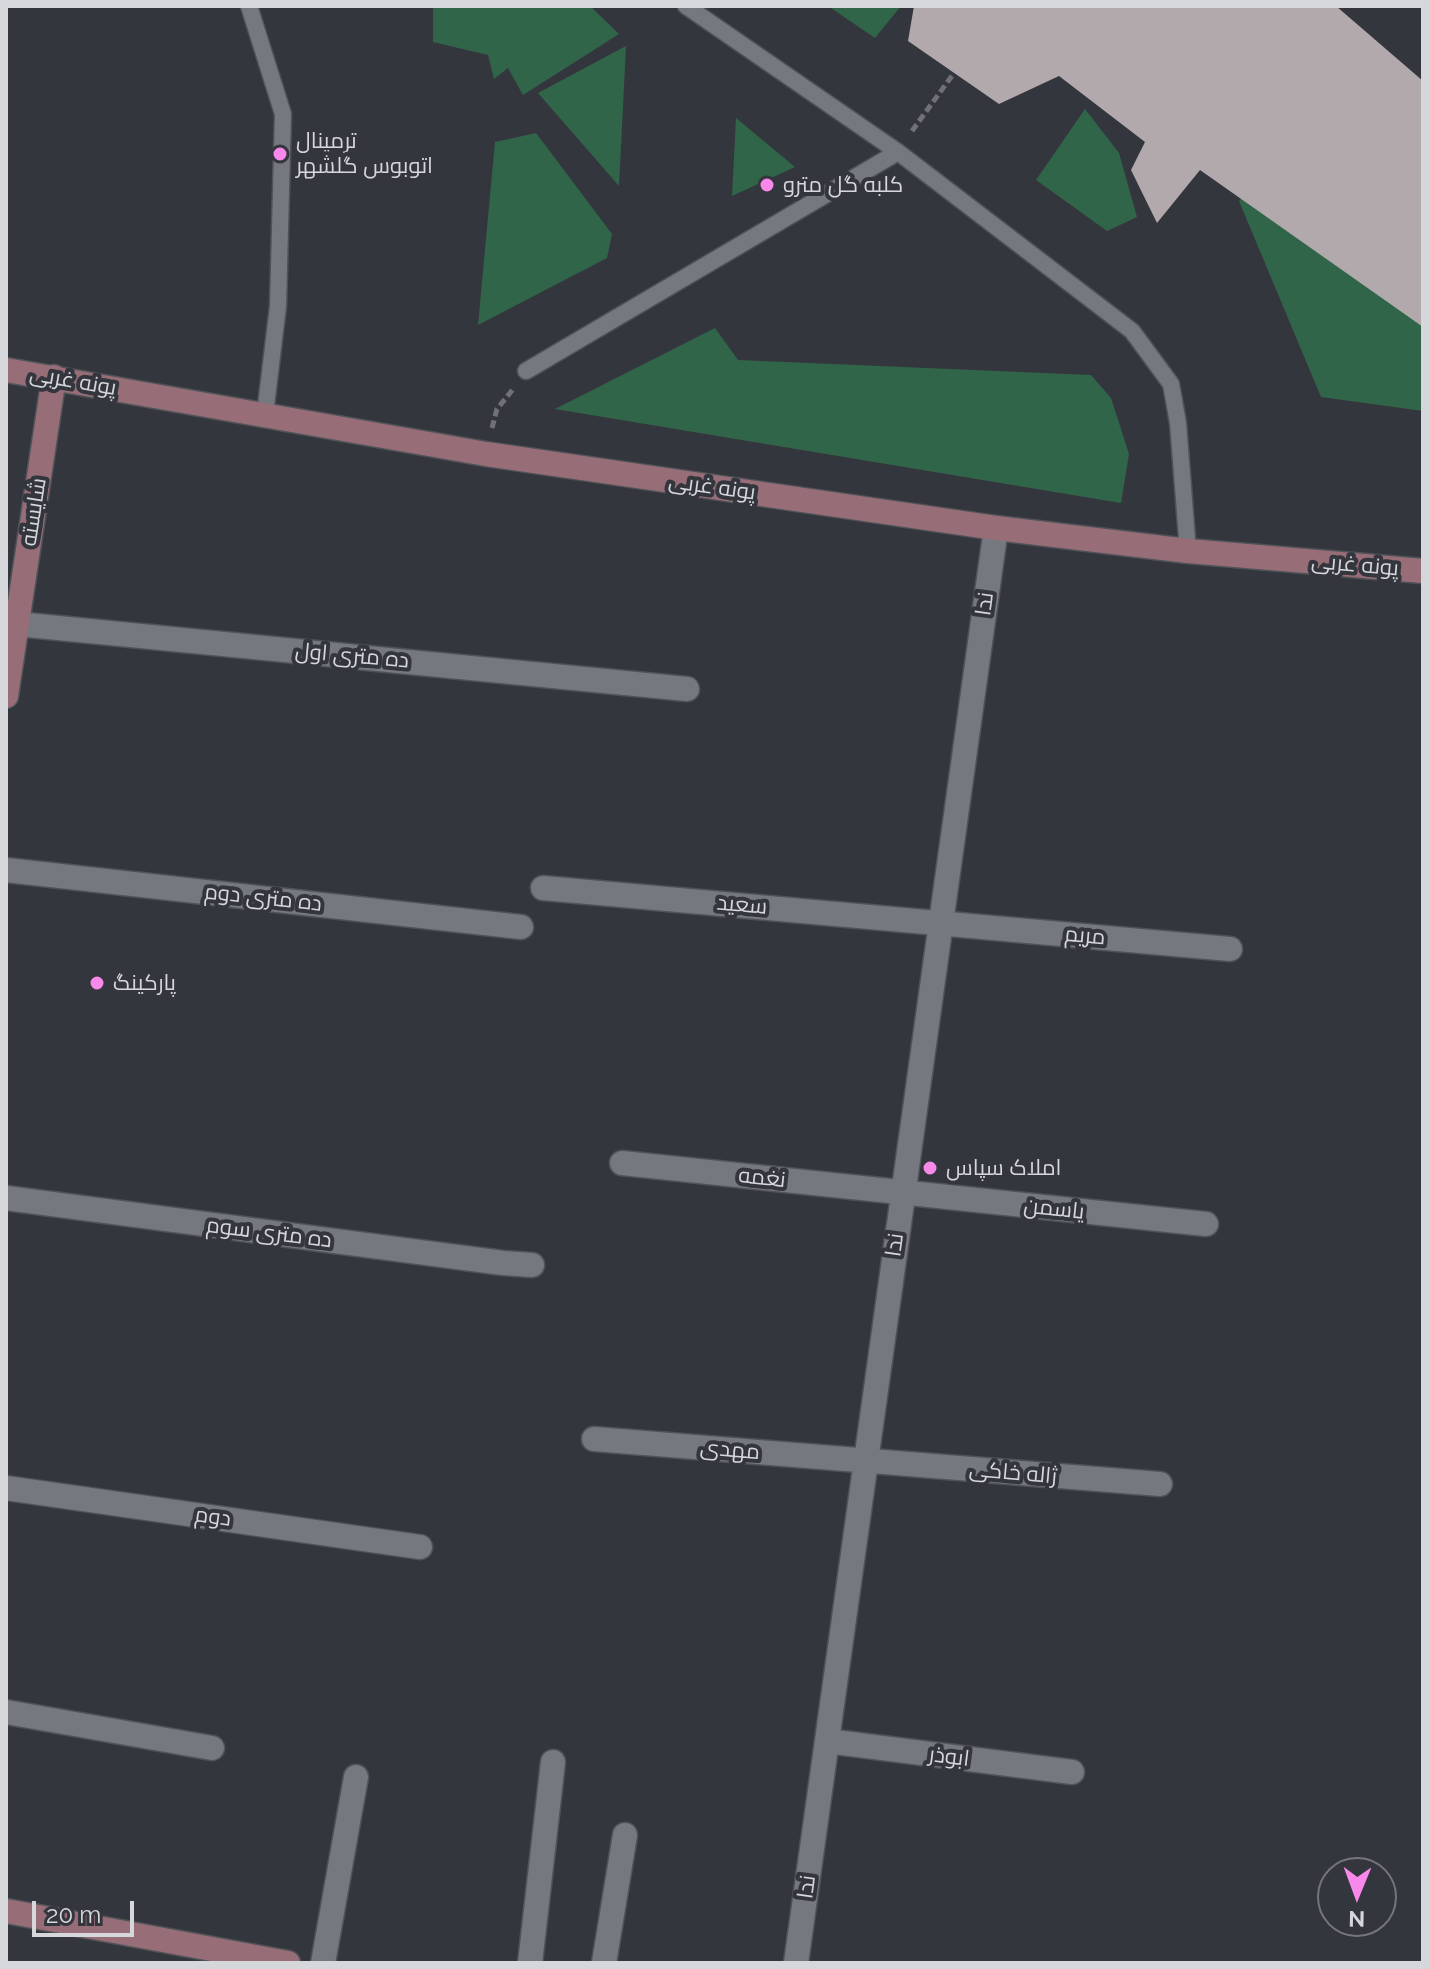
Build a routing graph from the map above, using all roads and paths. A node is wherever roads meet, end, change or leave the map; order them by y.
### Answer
1 (249, 6) edge
2 (686, 6) edge
3 (954, 73) dead end
4 (898, 152) junction
5 (6, 370) edge
6 (526, 371) joint
7 (54, 377) junction
8 (265, 414) junction
9 (486, 454) junction
10 (996, 528) junction
11 (1188, 551) junction
12 (1423, 571) edge
13 (17, 624) junction
14 (687, 689) dead end
15 (6, 696) edge
16 (6, 870) edge
17 (543, 888) dead end
18 (940, 922) junction
19 (521, 927) dead end
20 (1230, 949) dead end
21 (622, 1163) dead end
22 (902, 1194) junction
23 (6, 1198) edge
24 (1206, 1224) dead end
25 (532, 1265) dead end
26 (594, 1439) dead end
27 (866, 1461) junction
28 (1160, 1484) dead end
29 (6, 1488) edge
30 (420, 1547) dead end
31 (6, 1712) edge
32 (827, 1741) junction
33 (212, 1748) dead end
34 (553, 1762) dead end
35 (1072, 1772) dead end
36 (356, 1777) dead end
37 (625, 1835) dead end
38 (6, 1911) edge
39 (204, 1956) edge
40 (288, 1963) edge
41 (323, 1963) edge
42 (530, 1963) edge
43 (604, 1963) edge
44 (796, 1963) edge

1 - 8 lane
2 - 4 lane
3 - 4 path
4 - 6 lane
4 - 11 lane
5 - 7 street, پونه غربی
6 - 9 path
7 - 8 street, پونه غربی
7 - 13 street, شایسته
8 - 9 street, پونه غربی
9 - 10 street, پونه غربی
10 - 11 street, پونه غربی
10 - 18 street, ندا
11 - 12 street, پونه غربی
13 - 14 street, ده متری اول
13 - 15 street, شایسته
16 - 19 street, ده متری دوم
17 - 18 street, سعید
18 - 20 street, مریم
18 - 22 street, ندا
21 - 22 street, نغمه
22 - 24 street, یاسمن
22 - 27 street, ندا
23 - 25 street, ده متری سوم
26 - 27 street, مهدی
27 - 28 street, ژاله خاکی
27 - 32 street, ندا
29 - 30 street, دوم
31 - 33 street
32 - 35 street, ابوذر
32 - 44 street, ندا
34 - 42 street
36 - 41 street
37 - 43 street
38 - 39 street
39 - 40 street

